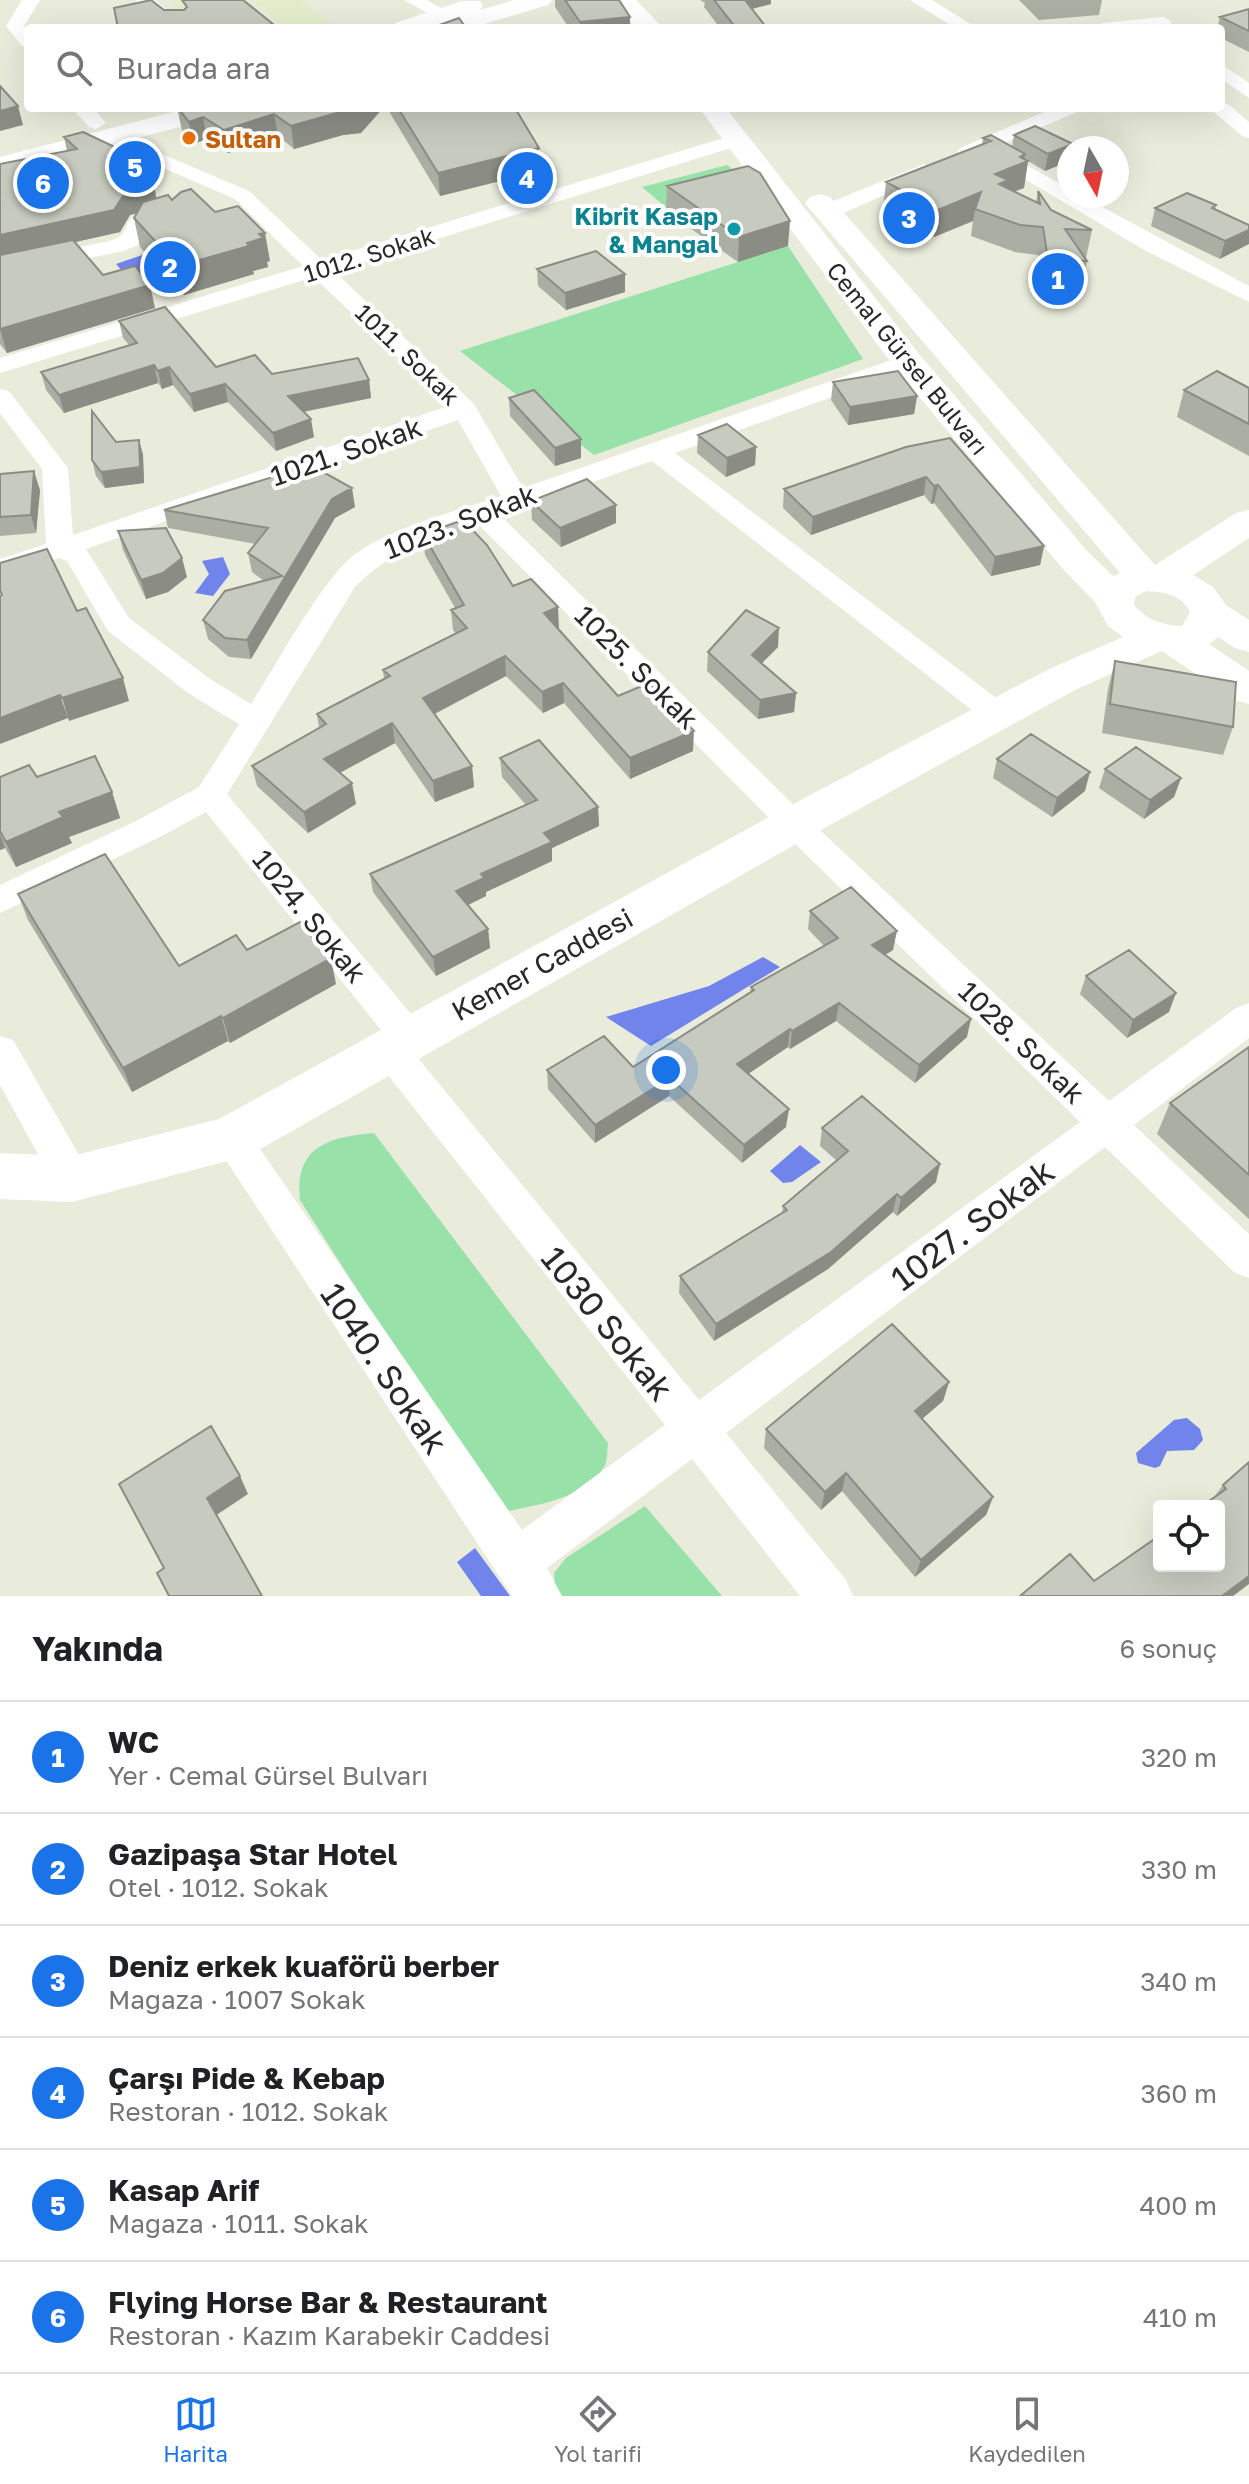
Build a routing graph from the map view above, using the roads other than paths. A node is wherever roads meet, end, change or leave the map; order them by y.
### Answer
1 (31, 0) edge
2 (144, 0) edge
3 (413, 0) edge
4 (488, 0) edge
5 (540, 0) edge
6 (618, 0) edge
7 (919, 0) edge
8 (1143, 7) dead end
9 (1106, 9) dead end
10 (445, 21) edge
11 (174, 24) edge
12 (647, 24) edge
13 (961, 24) edge
14 (1123, 24) edge
15 (1165, 24) edge
16 (8, 27) edge
17 (1225, 73) edge
18 (1249, 92) edge
19 (1225, 111) edge
20 (139, 112) edge
21 (187, 112) edge
22 (715, 112) edge
23 (748, 112) edge
24 (1061, 112) edge
25 (96, 123) edge
26 (1249, 132) edge
27 (737, 140) junction
28 (981, 146) junction
29 (0, 147) edge
30 (0, 166) edge
31 (242, 195) junction
32 (827, 212) junction
33 (0, 269) edge
34 (320, 269) junction
35 (1249, 295) edge
36 (908, 362) junction
37 (0, 366) edge
38 (0, 396) edge
39 (465, 409) junction
40 (655, 450) junction
41 (515, 498) junction
42 (480, 510) junction
43 (1249, 521) edge
44 (60, 549) junction
45 (1249, 555) edge
46 (0, 569) edge
47 (1157, 595) junction
48 (1165, 638) junction
49 (1249, 639) edge
50 (1063, 679) junction
51 (1249, 690) edge
52 (997, 714) junction
53 (256, 721) junction
54 (210, 795) junction
55 (794, 824) junction
56 (0, 900) edge
57 (1249, 1018) edge
58 (399, 1043) junction
59 (0, 1051) edge
60 (1107, 1124) junction
61 (231, 1139) junction
62 (0, 1176) edge
63 (72, 1179) junction
64 (1249, 1260) edge
65 (694, 1430) junction
66 (528, 1579) edge
67 (830, 1596) edge

1 - 16 street
2 - 11 street
3 - 10 street
4 - 10 main road
5 - 10 main road
6 - 12 main road
7 - 13 street
8 - 15 street
9 - 14 street
17 - 18 street
19 - 26 street
20 - 25 main road
21 - 25 main road
22 - 27 main road, Cemal Gürsel Bulvarı
23 - 32 main road, Cemal Gürsel Bulvarı
24 - 28 street
25 - 29 main road
25 - 30 main road
25 - 31 street, 1011. Sokak
27 - 34 street, 1012. Sokak
27 - 36 main road, Cemal Gürsel Bulvarı
28 - 32 street
28 - 35 street
31 - 33 street
31 - 34 street, 1011. Sokak
32 - 47 main road, Cemal Gürsel Bulvarı
34 - 37 street, 1012. Sokak
34 - 39 street, 1011. Sokak
36 - 40 street, 1023. Sokak
36 - 47 main road, Cemal Gürsel Bulvarı
38 - 44 street
39 - 41 street, 1011. Sokak
39 - 44 street, 1021. Sokak
40 - 41 street, 1023. Sokak
40 - 52 street
41 - 42 street, 1023. Sokak
42 - 53 street, 1023. Sokak
42 - 55 street, 1025. Sokak
43 - 47 main road
44 - 46 street, 1021. Sokak
44 - 53 street
45 - 47 main road
47 - 48 main road
47 - 48 main road, Kemer Caddesi
47 - 49 main road, Cemal Gürsel Bulvarı
47 - 50 main road
48 - 50 main road, Kemer Caddesi
48 - 51 main road
50 - 52 main road, Kemer Caddesi
52 - 55 main road, Kemer Caddesi
53 - 54 street, 1023. Sokak
54 - 56 street, 1023. Sokak
54 - 58 street, 1024. Sokak
55 - 58 main road, Kemer Caddesi
55 - 60 street, 1028. Sokak
57 - 60 street, 1027. Sokak
58 - 61 main road, Kemer Caddesi
58 - 65 street, 1030 Sokak
59 - 63 street
60 - 64 street, 1028. Sokak
60 - 65 street, 1027. Sokak
61 - 63 main road, Kemer Caddesi
61 - 66 street, 1040. Sokak
62 - 63 main road, Kemer Caddesi
65 - 66 street, 1027. Sokak
65 - 67 street, 1030 Sokak

